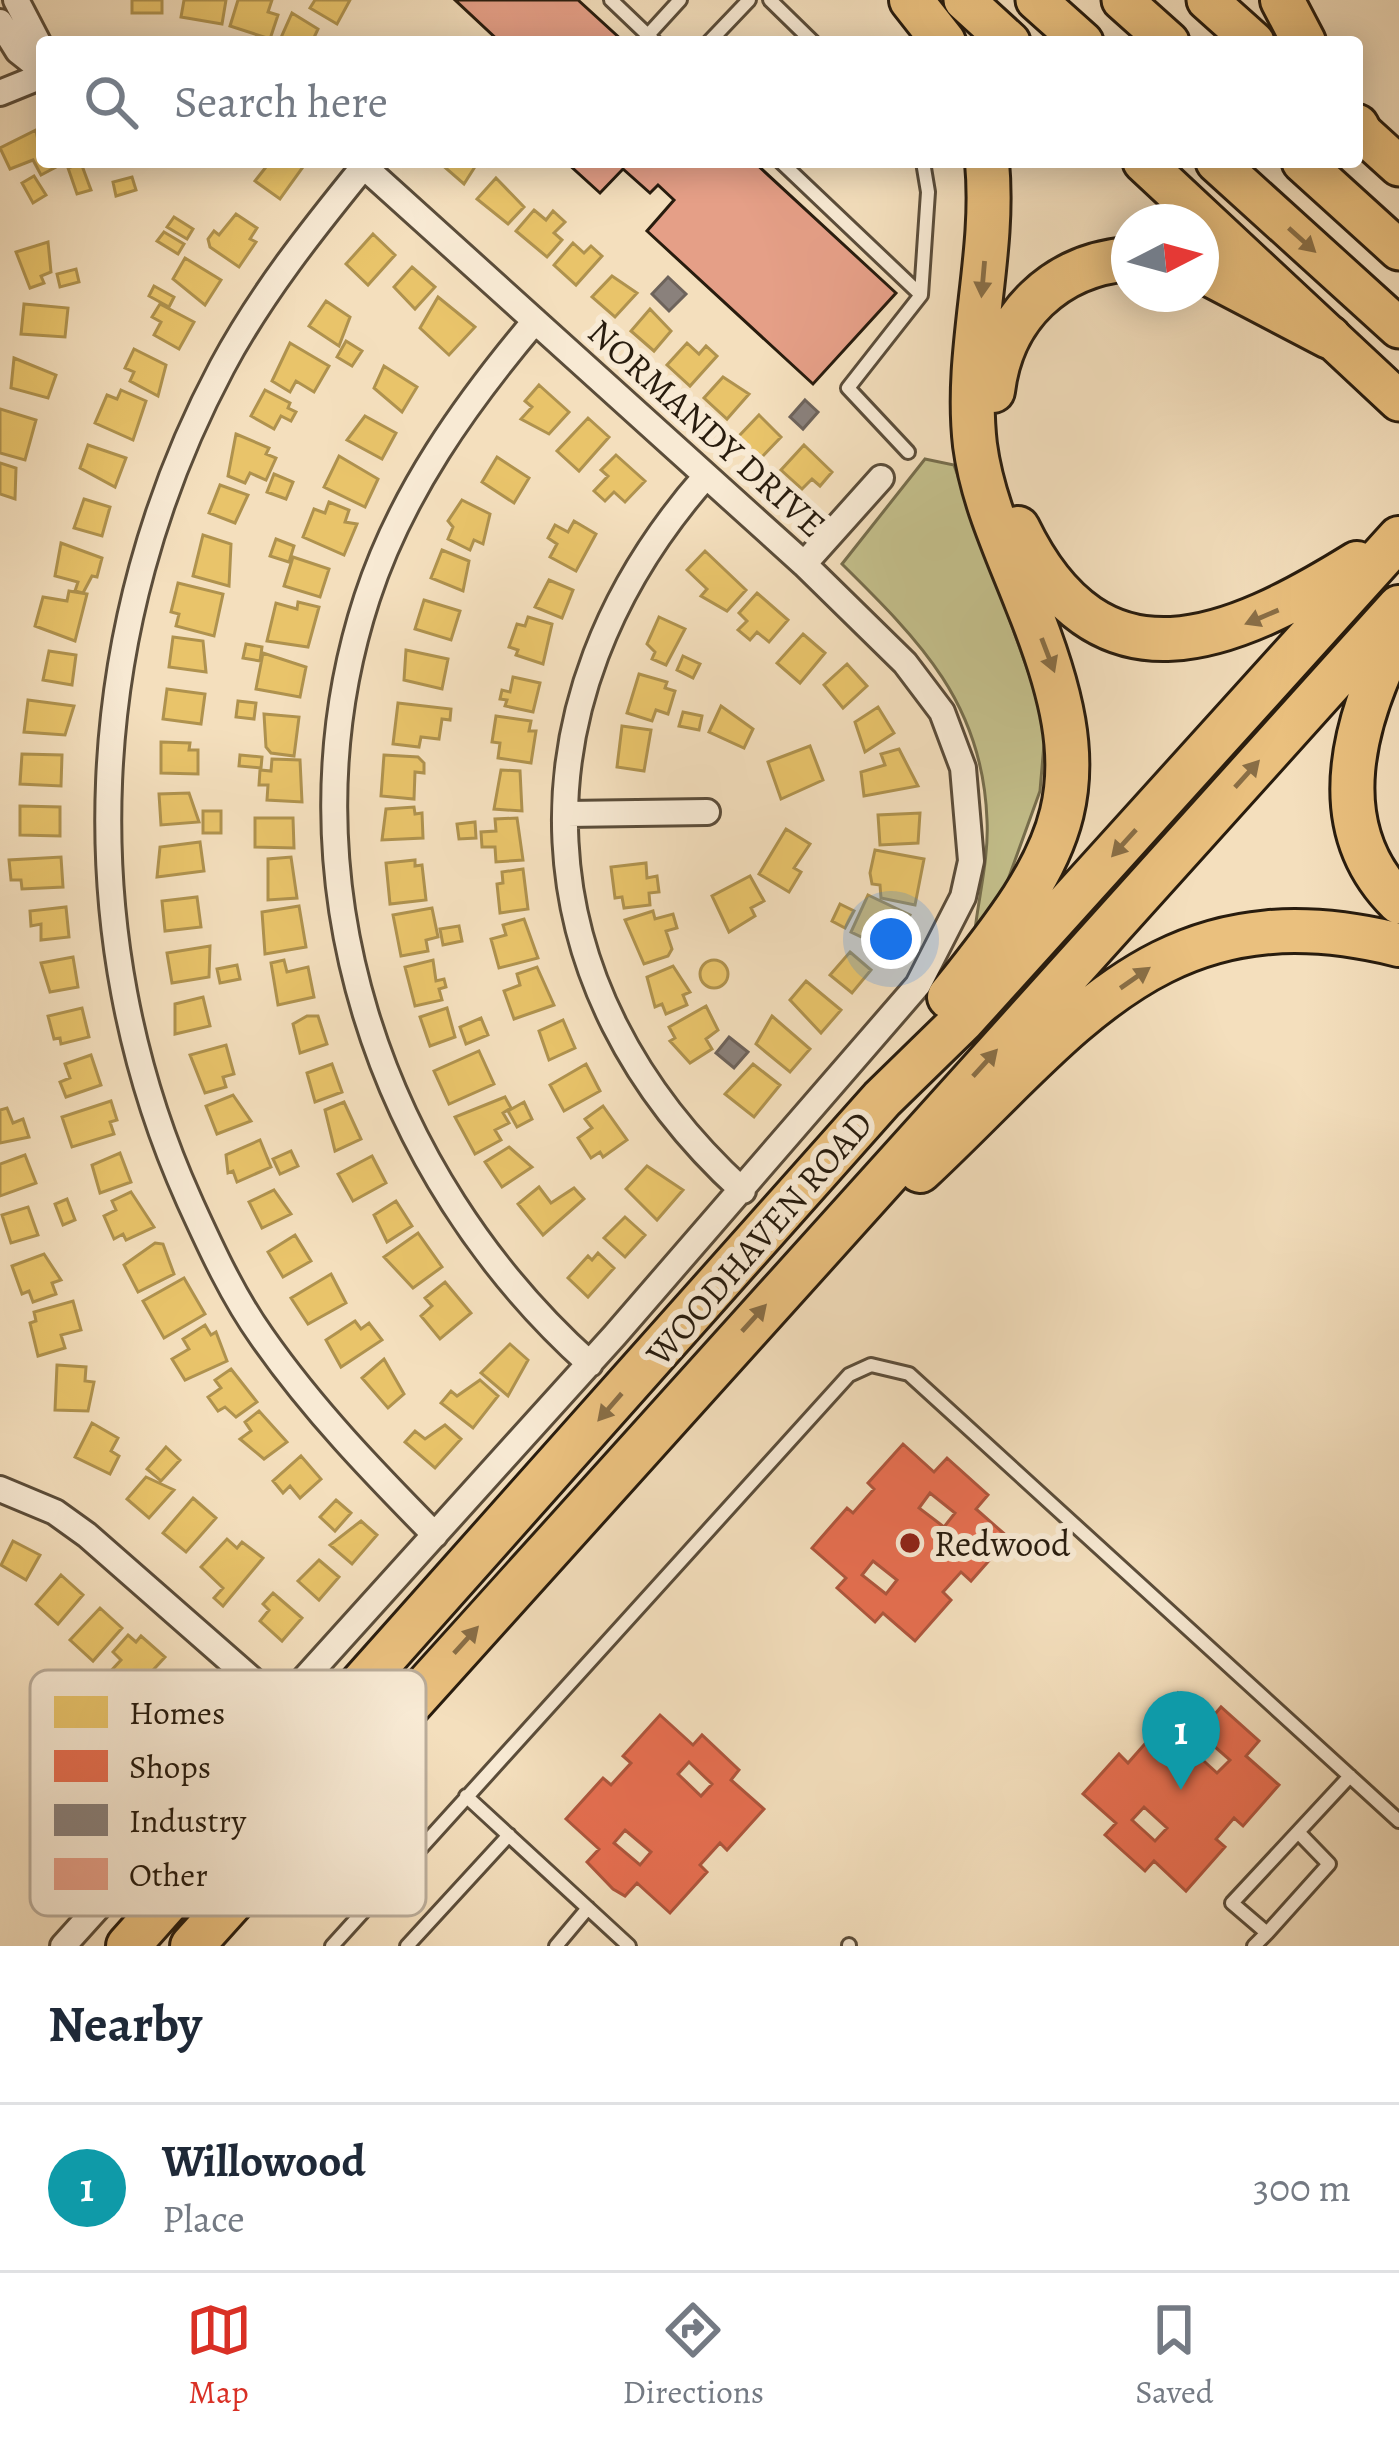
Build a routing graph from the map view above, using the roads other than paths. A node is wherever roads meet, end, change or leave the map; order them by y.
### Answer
1 (16, 0) edge
2 (611, 0) edge
3 (680, 0) edge
4 (749, 0) edge
5 (770, 0) edge
6 (911, 0) edge
7 (964, 0) edge
8 (1036, 0) edge
9 (1122, 0) edge
10 (1207, 0) edge
11 (1282, 0) edge
12 (0, 22) edge
13 (648, 36) edge
14 (653, 36) edge
15 (715, 36) edge
16 (807, 36) edge
17 (939, 36) edge
18 (1003, 36) edge
19 (1076, 36) edge
20 (1162, 36) edge
21 (1247, 36) edge
22 (1301, 36) edge
23 (36, 38) edge
24 (36, 68) edge
25 (36, 76) edge
26 (0, 93) edge
27 (1363, 133) edge
28 (1399, 166) edge
29 (358, 168) edge
30 (365, 168) edge
31 (787, 168) edge
32 (923, 168) edge
33 (987, 168) edge
34 (1149, 168) edge
35 (1223, 168) edge
36 (1309, 168) edge
37 (1399, 250) edge
38 (1111, 263) edge
39 (1219, 280) edge
40 (921, 295) junction
41 (535, 321) junction
42 (1399, 328) edge
43 (1329, 338) junction
44 (1399, 400) edge
45 (908, 452) dead end
46 (706, 476) junction
47 (881, 478) dead end
48 (1399, 538) edge
49 (804, 564) junction
50 (1399, 607) edge
51 (1399, 631) edge
52 (964, 778) joint
53 (707, 812) dead end
54 (567, 814) junction
55 (1399, 902) edge
56 (1399, 946) edge
57 (882, 1099) junction
58 (743, 1191) junction
59 (793, 1274) junction
60 (590, 1364) junction
61 (0, 1489) edge
62 (435, 1535) junction
63 (241, 1670) edge
64 (314, 1670) edge
65 (374, 1670) edge
66 (426, 1684) edge
67 (1350, 1776) junction
68 (466, 1796) junction
69 (1399, 1821) edge
70 (1298, 1832) junction
71 (508, 1835) junction
72 (426, 1841) edge
73 (588, 1908) junction
74 (90, 1916) edge
75 (155, 1916) edge
76 (219, 1916) edge
77 (359, 1916) edge
78 (1267, 1933) junction
79 (63, 1946) edge
80 (128, 1946) edge
81 (192, 1946) edge
82 (332, 1946) edge
83 (407, 1946) edge
84 (556, 1946) edge
85 (629, 1946) edge
86 (1254, 1946) edge

1 - 23 street
2 - 13 lane
3 - 14 lane
4 - 15 lane
5 - 16 lane
6 - 17 highway
7 - 18 highway
8 - 19 highway
9 - 20 highway
10 - 21 highway
11 - 22 highway
12 - 24 street
25 - 26 street
27 - 28 highway
29 - 62 street
30 - 41 street, NORMANDY DRIVE
31 - 40 lane
32 - 40 lane
33 -> 57 highway
34 - 43 highway
35 -> 42 highway
36 - 37 highway
48 -> 38 highway
39 - 43 highway
40 - 45 lane
41 - 46 street, NORMANDY DRIVE
41 - 60 street
43 - 44 highway
46 - 49 street, NORMANDY DRIVE
46 - 54 street
47 - 49 street
48 -> 57 highway, WOODHAVEN ROAD
49 - 52 street, NORMANDY DRIVE
59 -> 50 highway, WOODHAVEN ROAD
51 - 55 highway
52 - 58 street, WOODHAVEN ROAD
53 - 54 street
54 - 58 street
59 -> 56 highway
57 -> 65 highway, WOODHAVEN ROAD
58 - 60 street, WOODHAVEN ROAD
66 -> 59 highway, WOODHAVEN ROAD
60 - 62 street, WOODHAVEN ROAD
61 - 63 street
62 - 64 street, WOODHAVEN ROAD
67 - 68 lane
67 - 69 lane
67 - 70 lane
68 - 71 lane
68 - 72 lane
70 - 78 lane
70 - 78 lane
71 - 73 lane
71 - 83 lane
73 - 84 lane
73 - 85 lane
74 - 79 street, WOODHAVEN ROAD
75 -> 80 highway, WOODHAVEN ROAD
81 -> 76 highway, WOODHAVEN ROAD
77 - 82 lane
78 - 86 lane

